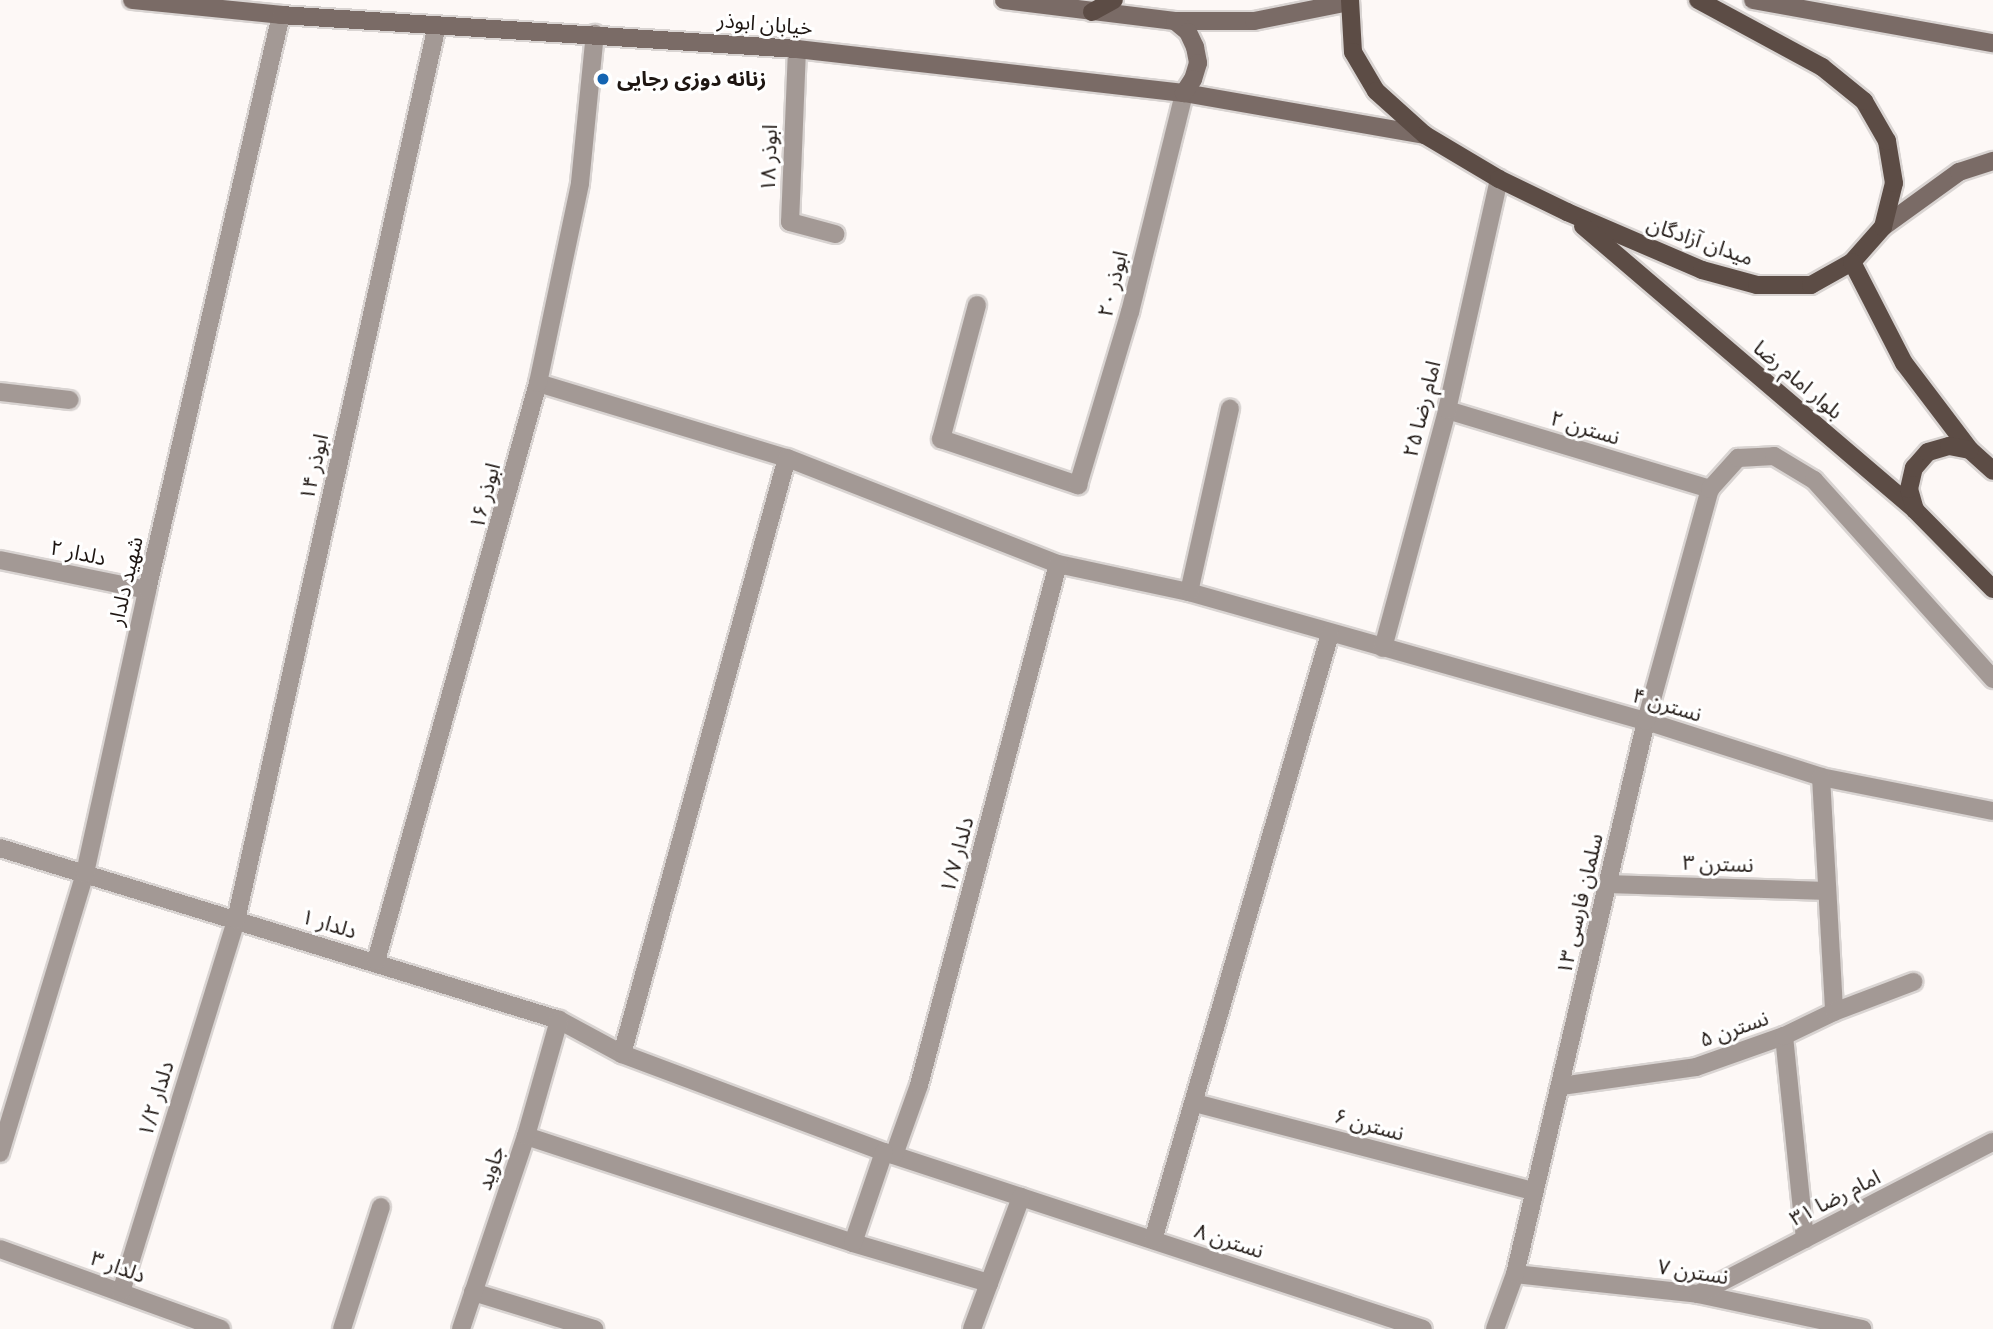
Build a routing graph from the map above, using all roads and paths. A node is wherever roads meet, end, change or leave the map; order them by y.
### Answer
1 (132, 0) edge
2 (1004, 0) edge
3 (1115, 0) edge
4 (1698, 0) edge
5 (1753, 0) edge
6 (1350, 1) edge
7 (1092, 12) junction
8 (281, 15) junction
9 (1175, 21) junction
10 (437, 25) junction
11 (595, 34) junction
12 (1993, 43) edge
13 (797, 49) junction
14 (1184, 93) junction
15 (1425, 135) junction
16 (1993, 161) edge
17 (1499, 179) junction
18 (1567, 212) junction
19 (1883, 227) junction
20 (835, 234) dead end
21 (1852, 262) junction
22 (977, 305) dead end
23 (538, 383) junction
24 (0, 392) edge
25 (70, 400) dead end
26 (1230, 409) dead end
27 (1447, 410) junction
28 (1970, 450) junction
29 (788, 458) junction
30 (1993, 471) edge
31 (1710, 489) junction
32 (1915, 510) junction
33 (0, 559) edge
34 (1058, 564) junction
35 (1993, 589) edge
36 (147, 590) junction
37 (1189, 592) junction
38 (1330, 634) junction
39 (1383, 648) junction
40 (1993, 679) edge
41 (1646, 721) junction
42 (1821, 777) junction
43 (1993, 811) edge
44 (0, 848) edge
45 (85, 873) junction
46 (1608, 884) junction
47 (1827, 891) junction
48 (236, 920) junction
49 (376, 961) junction
50 (1913, 982) dead end
51 (1834, 1012) junction
52 (559, 1020) junction
53 (1783, 1037) junction
54 (622, 1054) junction
55 (1562, 1086) junction
56 (1195, 1103) junction
57 (526, 1136) junction
58 (1993, 1142) edge
59 (0, 1153) edge
60 (889, 1153) junction
61 (1532, 1191) junction
62 (1021, 1197) junction
63 (381, 1207) dead end
64 (1805, 1239) junction
65 (1153, 1240) junction
66 (853, 1243) junction
67 (0, 1248) edge
68 (1515, 1274) junction
69 (989, 1283) junction
70 (121, 1292) junction
71 (473, 1292) junction
72 (1698, 1294) junction
73 (221, 1329) edge
74 (342, 1329) edge
75 (461, 1329) edge
76 (594, 1329) edge
77 (972, 1329) edge
78 (1423, 1329) edge
79 (1496, 1329) edge
80 (1862, 1329) edge

1 - 8 main road, خیابان ابوذر
2 - 7 main road
3 - 7 main road
4 - 19 main road, میدان آزادگان
5 - 12 main road
6 - 9 main road
6 - 15 main road, میدان آزادگان
7 - 9 main road
8 - 10 main road, خیابان ابوذر
8 - 36 street, شهید دلدار
9 - 14 main road
10 - 11 main road, خیابان ابوذر
10 - 48 street, ابوذر ۱۴
11 - 13 main road, خیابان ابوذر
11 - 23 street, ابوذر ۱۶
13 - 14 main road, خیابان ابوذر
13 - 20 street, ابوذر ۱۸
14 - 15 main road, خیابان ابوذر
14 - 22 street, ابوذر ۲۰
15 - 17 main road, میدان آزادگان
16 - 19 main road
17 - 18 main road, میدان آزادگان
17 - 27 street, امام رضا ۲۵
18 - 21 main road, میدان آزادگان
18 - 32 main road, بلوار امام رضا
19 - 21 main road, میدان آزادگان
21 - 28 main road
23 - 29 street, نسترن ۴
23 - 49 street, ابوذر ۱۶
24 - 25 street
26 - 37 street
27 - 31 street, نسترن ۲
27 - 39 street, امام رضا ۲۵
28 - 30 main road
28 - 32 main road
29 - 34 street, نسترن ۴
29 - 54 street
31 - 40 street
31 - 41 street, ۱۳ سلمان فارسی
32 - 35 main road, بلوار امام رضا
33 - 36 street, دلدار ۲
34 - 37 street, نسترن ۴
34 - 60 street, دلدار ۱/۷
36 - 45 street, شهید دلدار
37 - 38 street, نسترن ۴
38 - 39 street, نسترن ۴
38 - 56 street
39 - 41 street, نسترن ۴
41 - 42 street, نسترن ۴
41 - 46 street, ۱۳ سلمان فارسی
42 - 43 street, نسترن ۴
42 - 47 street
44 - 45 street, دلدار ۱
45 - 48 street, دلدار ۱
45 - 59 street, شهید دلدار
46 - 47 street, ۳ نسترن
46 - 55 street, ۱۳ سلمان فارسی
47 - 51 street
48 - 49 street, دلدار ۱
48 - 70 street, دلدار ۱/۲
49 - 52 street, دلدار ۱
50 - 51 street, نسترن ۵
51 - 53 street, نسترن ۵
52 - 54 street, دلدار ۱
52 - 57 street, جاوید
53 - 55 street, نسترن ۵
53 - 64 street
54 - 60 street, دلدار ۱
55 - 61 street, ۱۳ سلمان فارسی
56 - 61 street, نسترن ۶
56 - 65 street
57 - 66 street
57 - 71 street, جاوید
58 - 64 street, امام رضا ۳۱
60 - 62 street, نسترن ۸
60 - 66 street, دلدار ۱/۷
61 - 68 street, ۱۳ سلمان فارسی
62 - 65 street, نسترن ۸
62 - 69 street
63 - 74 street
64 - 72 street, امام رضا ۳۱
65 - 78 street, نسترن ۸
66 - 69 street
67 - 70 street, دلدار ۳
68 - 72 street, نسترن ۷
68 - 79 street, ۱۳ سلمان فارسی
69 - 77 street
70 - 73 street, دلدار ۳
71 - 75 street, جاوید
71 - 76 street
72 - 80 street, نسترن ۷

